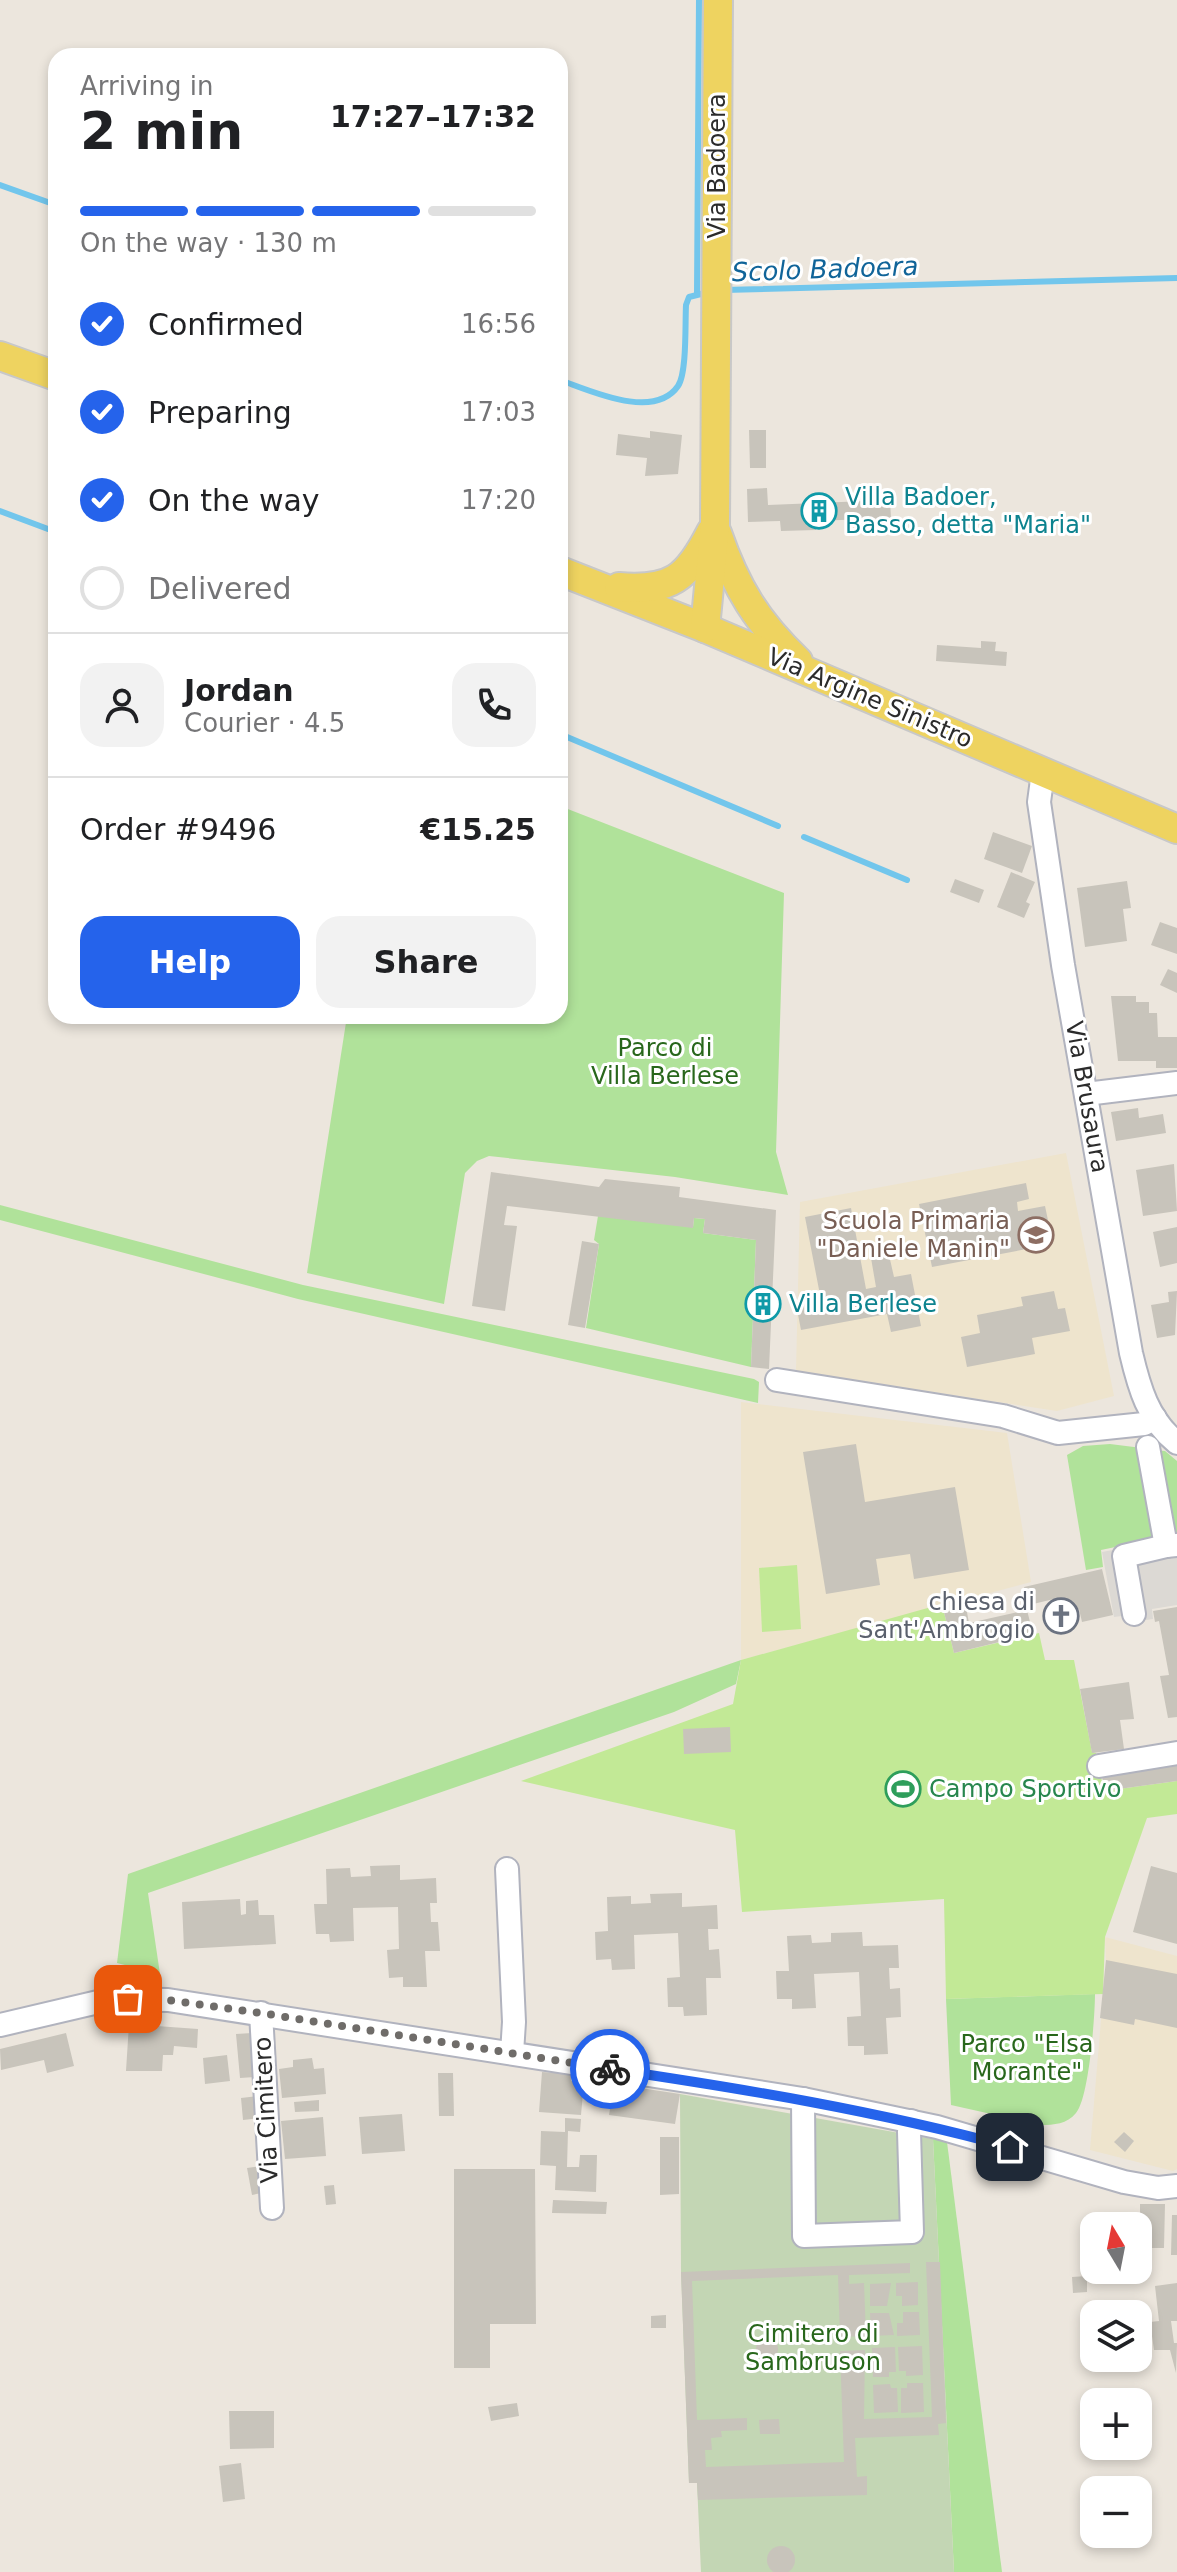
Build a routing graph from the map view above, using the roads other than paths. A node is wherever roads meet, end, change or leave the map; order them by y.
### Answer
1 (718, 0) edge
2 (0, 356) edge
3 (48, 373) edge
4 (715, 525) junction
5 (568, 574) edge
6 (595, 585) junction
7 (705, 628) junction
8 (812, 674) junction
9 (1043, 772) junction
10 (1177, 829) edge
11 (1177, 1083) edge
12 (1086, 1094) junction
13 (777, 1380) dead end
14 (1155, 1418) junction
15 (1177, 1443) edge
16 (1148, 1447) dead end
17 (1169, 1544) edge
18 (1134, 1614) dead end
19 (1177, 1753) edge
20 (1099, 1766) dead end
21 (507, 1869) dead end
22 (261, 2013) junction
23 (0, 2025) edge
24 (512, 2053) junction
25 (803, 2099) junction
26 (911, 2121) junction
27 (1177, 2186) edge
28 (272, 2208) dead end

1 - 4 main road, Via Badoera
2 - 3 main road
4 - 6 main road, Via Badoera
4 - 7 main road, Via Badoera
4 - 8 main road, Via Badoera
5 - 6 main road, Via Argine Sinistro
6 - 7 main road, Via Argine Sinistro
7 - 8 main road, Via Argine Sinistro
8 - 9 main road, Via Argine Sinistro
9 - 10 main road, Via Argine Sinistro
9 - 12 street, Via Brusaura
11 - 12 street
12 - 14 street, Via Brusaura
13 - 14 street
14 - 15 street, Via Brusaura
16 - 17 street
17 - 18 street
19 - 20 street
21 - 24 street
22 - 23 street, Via Cimitero
22 - 24 street, Via Cimitero
22 - 28 street, Via Cimitero
24 - 25 street, Via Cimitero
25 - 26 street, Via Cimitero
25 - 26 street
26 - 27 street, Via Cimitero

